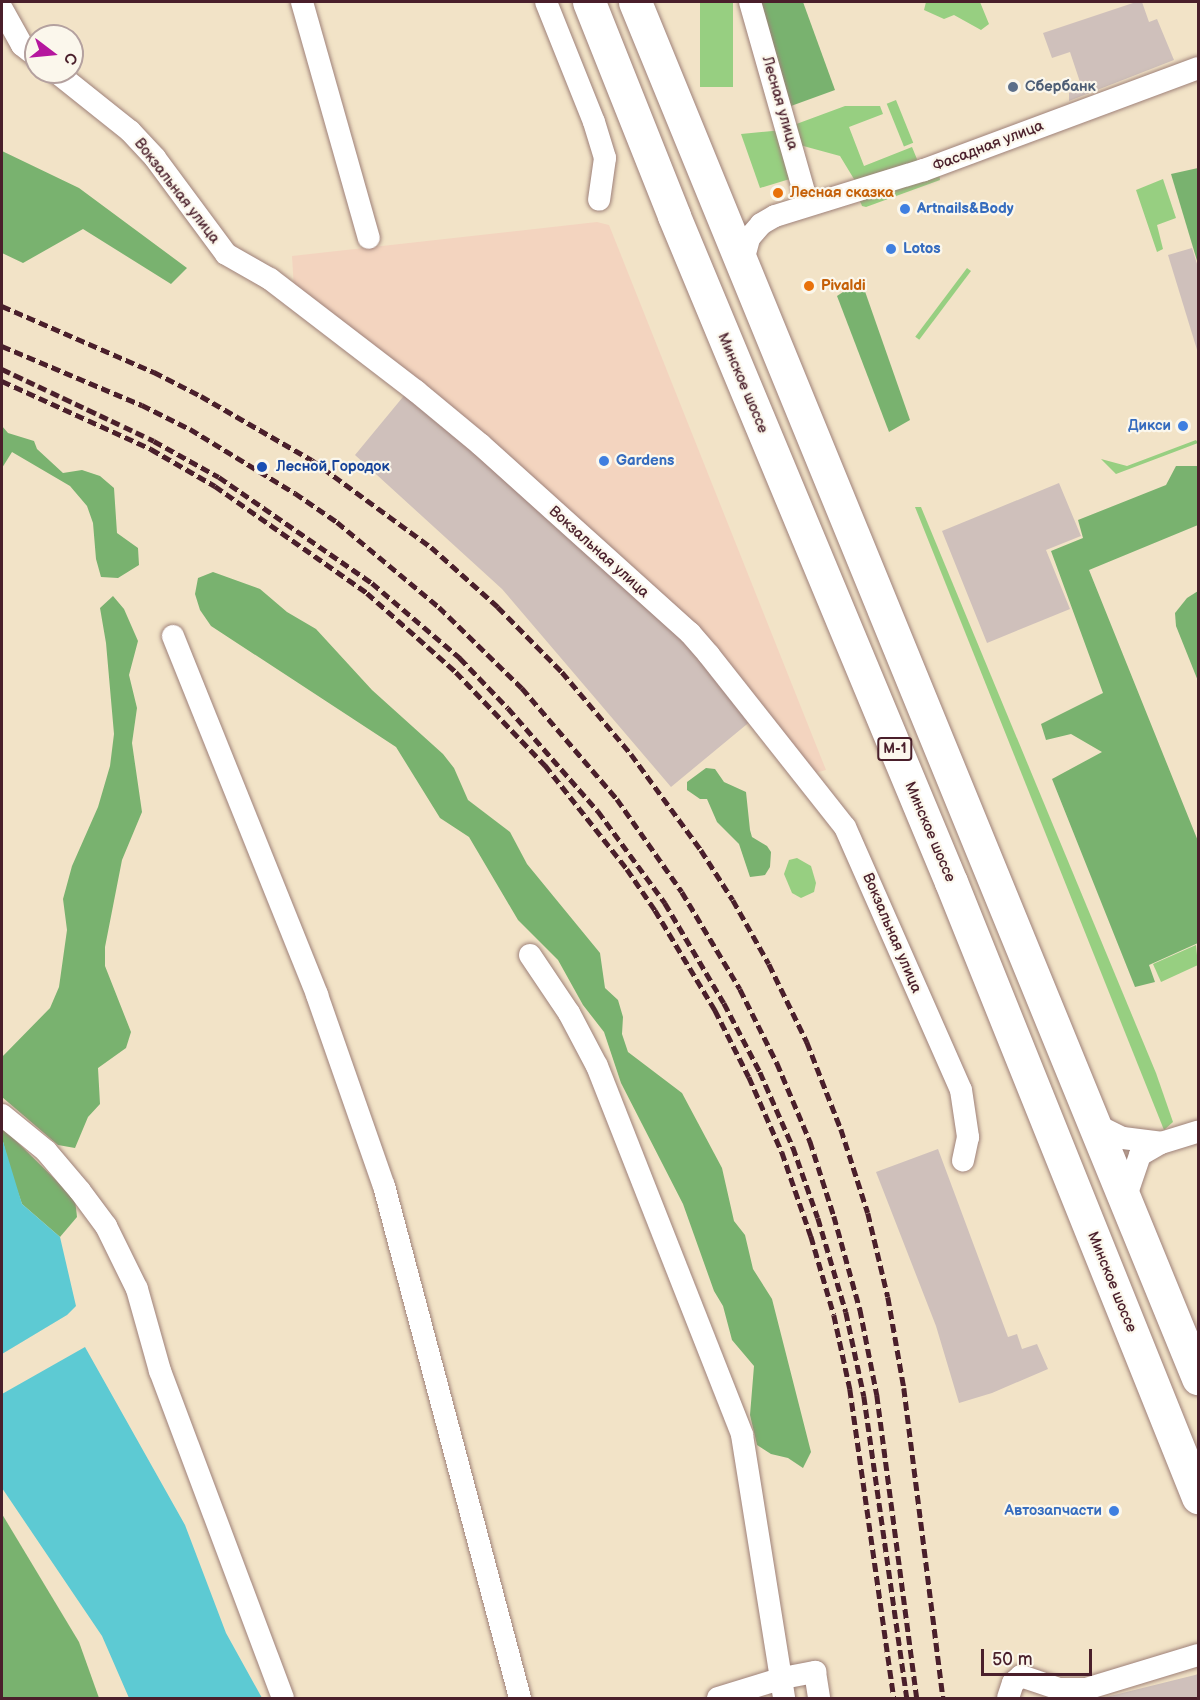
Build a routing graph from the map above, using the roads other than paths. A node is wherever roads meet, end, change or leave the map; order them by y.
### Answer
1 (6, 2) edge
2 (302, 2) edge
3 (546, 2) edge
4 (589, 2) edge
5 (635, 2) edge
6 (750, 2) edge
7 (2, 8) edge
8 (24, 47) edge
9 (1198, 68) edge
10 (71, 84) edge
11 (717, 196) junction
12 (599, 200) dead end
13 (808, 205) junction
14 (775, 216) junction
15 (369, 238) dead end
16 (743, 261) junction
17 (173, 636) dead end
18 (530, 955) dead end
19 (2, 1115) edge
20 (1094, 1124) junction
21 (1198, 1132) edge
22 (1161, 1143) junction
23 (963, 1160) dead end
24 (1125, 1199) junction
25 (1198, 1378) edge
26 (1198, 1497) edge
27 (1198, 1655) edge
28 (783, 1688) edge
29 (283, 1698) edge
30 (520, 1698) edge
31 (718, 1698) edge
32 (819, 1698) edge
33 (1008, 1698) edge

1 - 7 street
2 - 15 street
3 - 12 street
4 - 26 highway, Минское шоссе / М-1
5 - 11 highway, М-1
6 - 13 street, Лесная улица
7 - 8 street
9 - 13 street, Фасадная улица
10 - 23 street, Вокзальная улица
11 - 14 street, Фасадная улица
11 - 16 highway, М-1
13 - 14 street, Фасадная улица
14 - 16 street, Фасадная улица
16 - 20 highway, М-1
17 - 30 street
18 - 28 street
19 - 29 street
20 - 22 street
20 - 24 highway, М-1
21 - 22 street
22 - 24 street
24 - 25 highway, М-1
27 - 33 street
28 - 31 street
28 - 32 street

